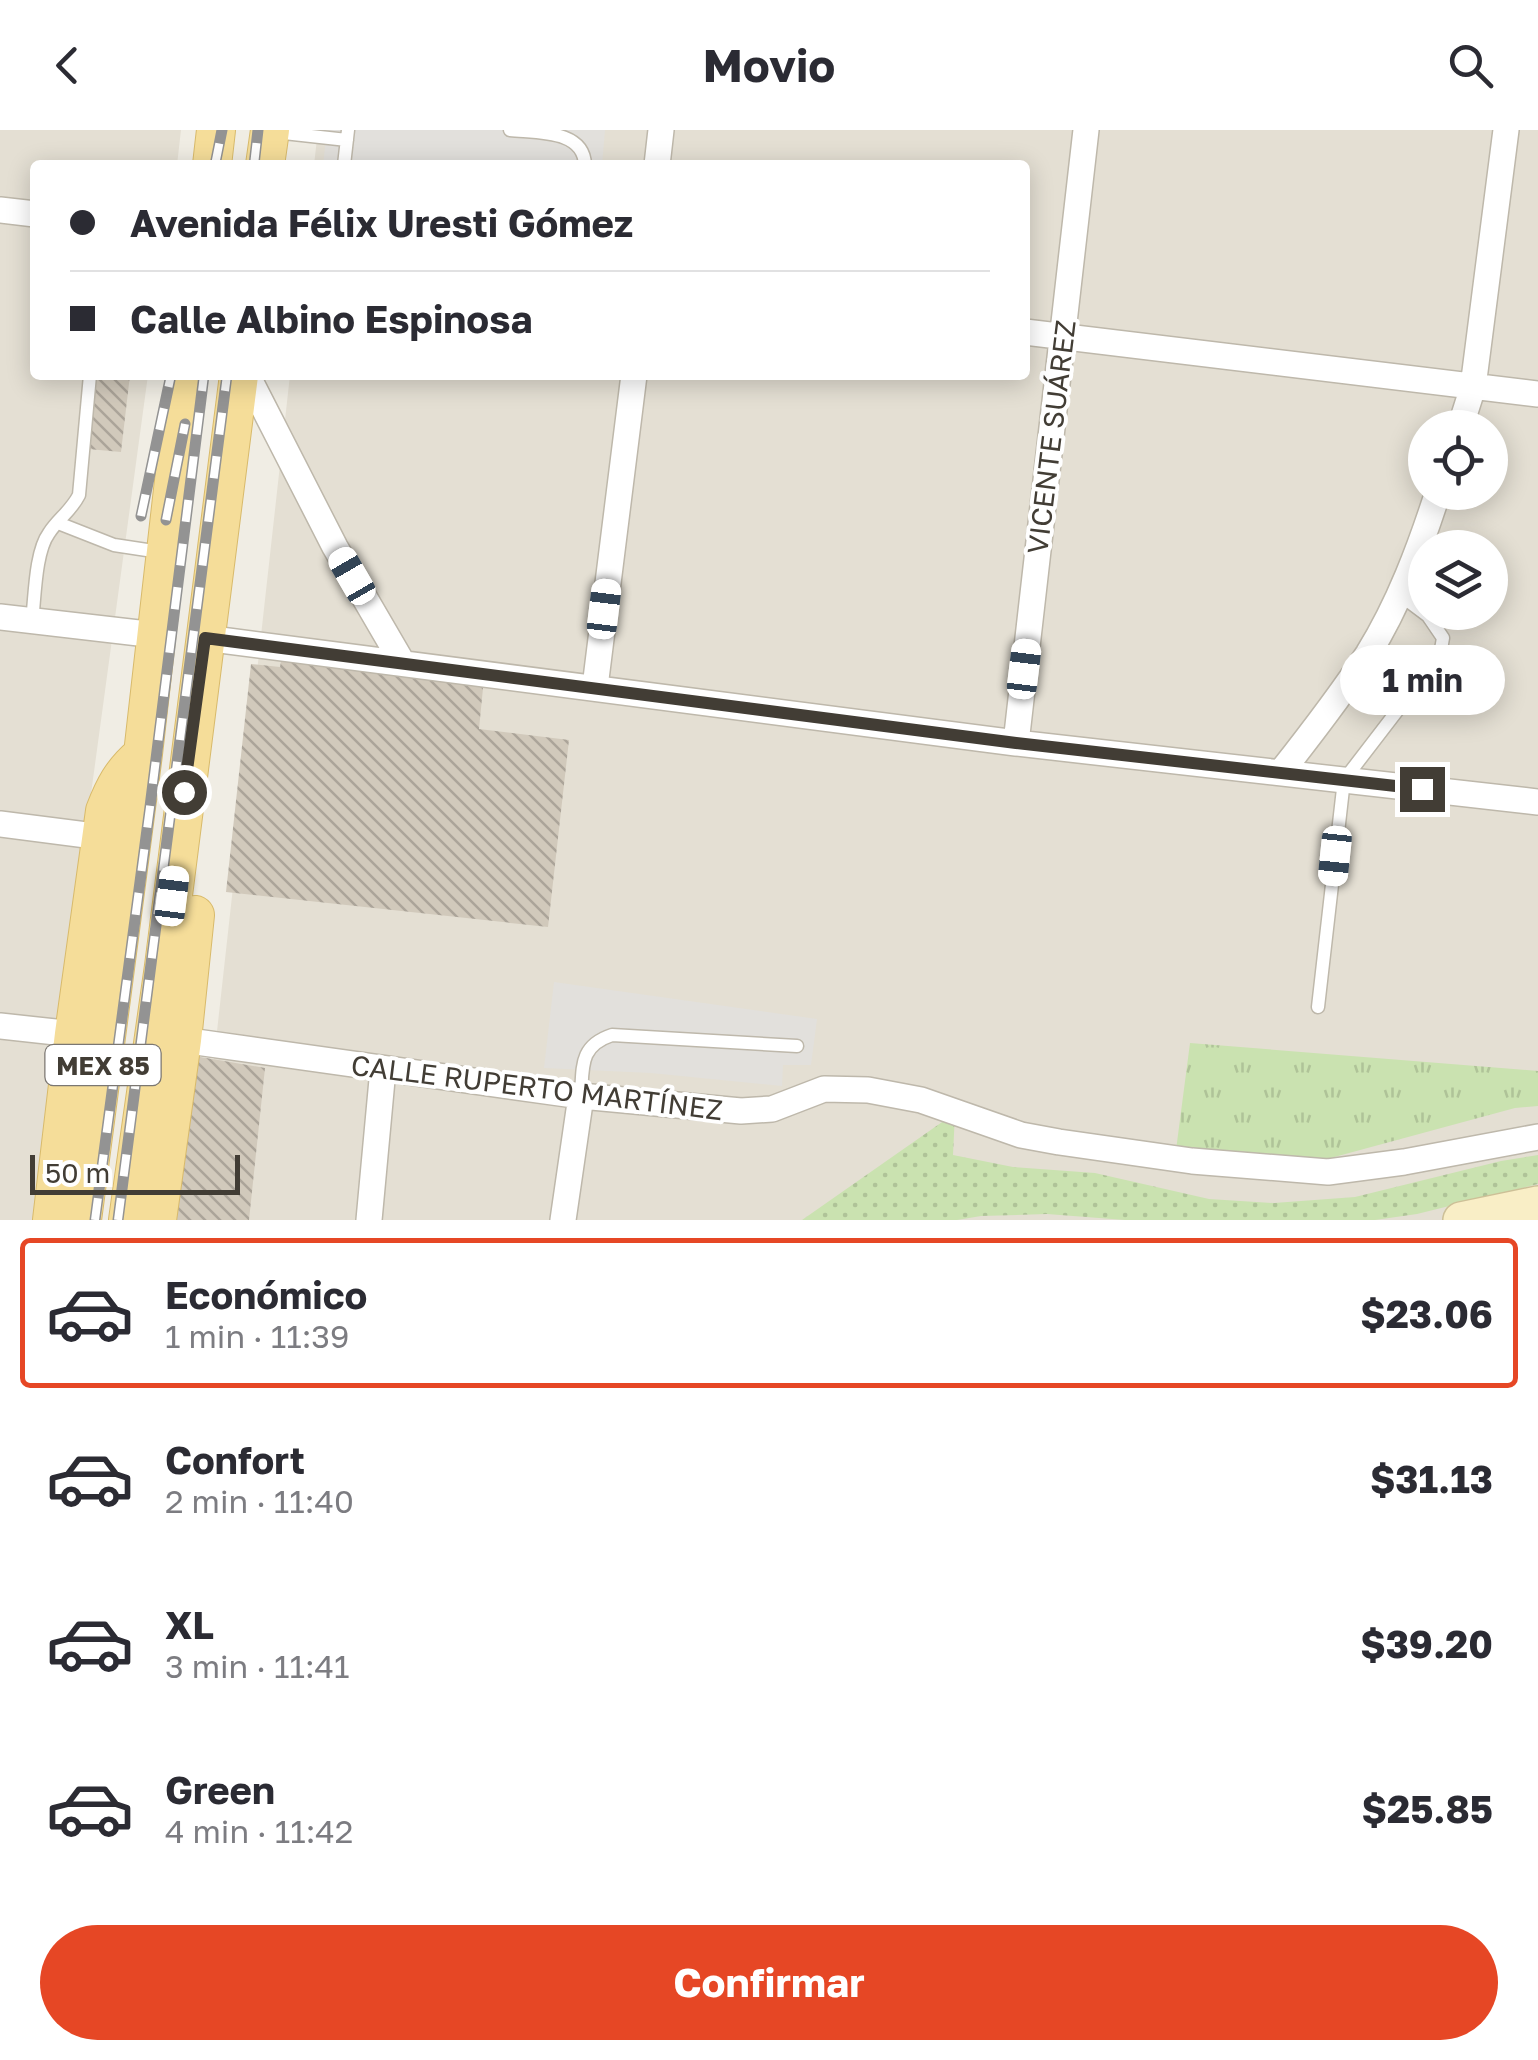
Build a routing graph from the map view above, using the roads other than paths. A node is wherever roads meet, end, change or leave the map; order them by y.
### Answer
1 (216, 130) edge
2 (510, 130) edge
3 (661, 130) edge
4 (1086, 130) edge
5 (1506, 130) edge
6 (566, 133) edge
7 (348, 135) edge
8 (268, 142) edge
9 (213, 160) edge
10 (345, 160) edge
11 (583, 160) edge
12 (658, 160) edge
13 (0, 210) edge
14 (30, 213) edge
15 (1030, 333) edge
16 (1063, 336) junction
17 (90, 380) edge
18 (185, 380) edge
19 (242, 380) edge
20 (246, 380) edge
21 (633, 380) edge
22 (1473, 387) junction
23 (1538, 394) edge
24 (1466, 410) edge
25 (1432, 510) edge
26 (58, 523) junction
27 (166, 553) junction
28 (1400, 595) junction
29 (0, 617) edge
30 (32, 621) junction
31 (156, 635) junction
32 (205, 638) junction
33 (402, 662) junction
34 (594, 687) junction
35 (1016, 743) junction
36 (142, 754) junction
37 (189, 756) junction
38 (1281, 772) junction
39 (1344, 780) junction
40 (1538, 802) edge
41 (0, 824) edge
42 (102, 837) junction
43 (1318, 1008) dead end
44 (0, 1026) edge
45 (74, 1034) junction
46 (182, 1040) junction
47 (797, 1046) dead end
48 (383, 1069) junction
49 (581, 1096) junction
50 (1538, 1137) edge
51 (1538, 1204) edge
52 (52, 1220) edge
53 (82, 1220) edge
54 (128, 1220) edge
55 (156, 1220) edge
56 (369, 1220) edge
57 (562, 1220) edge
58 (1460, 1220) edge

1 - 9 main road
2 - 6 lane
3 - 12 street
4 - 16 street, VICENTE SUÁREZ
5 - 22 street
6 - 11 lane
7 - 8 lane
7 - 10 lane
13 - 14 street
15 - 16 street
16 - 22 street
16 - 35 street, VICENTE SUÁREZ
17 - 26 lane
18 - 27 main road, MEX 85
19 - 32 main road, MEX 85
20 - 33 street
21 - 34 street
22 - 23 street
22 - 24 street
25 - 28 street
26 - 27 lane
26 - 30 lane
27 - 31 main road, MEX 85
28 - 38 street
28 - 39 lane
29 - 30 street
30 - 31 street
31 - 36 main road, MEX 85
32 - 33 street
32 - 37 main road, MEX 85
33 - 34 street
34 - 35 street
35 - 38 street
36 - 42 main road
36 - 53 main road, MEX 85
37 - 46 main road
37 - 54 main road, MEX 85
38 - 39 street
39 - 40 street
39 - 43 lane
41 - 42 street
42 - 45 main road
44 - 45 street
45 - 52 main road
46 - 48 street, CALLE RUPERTO MARTÍNEZ
46 - 55 main road
47 - 49 lane
48 - 49 street, CALLE RUPERTO MARTÍNEZ
48 - 56 street
49 - 50 street, CALLE RUPERTO MARTÍNEZ
49 - 57 street
51 - 58 main road

